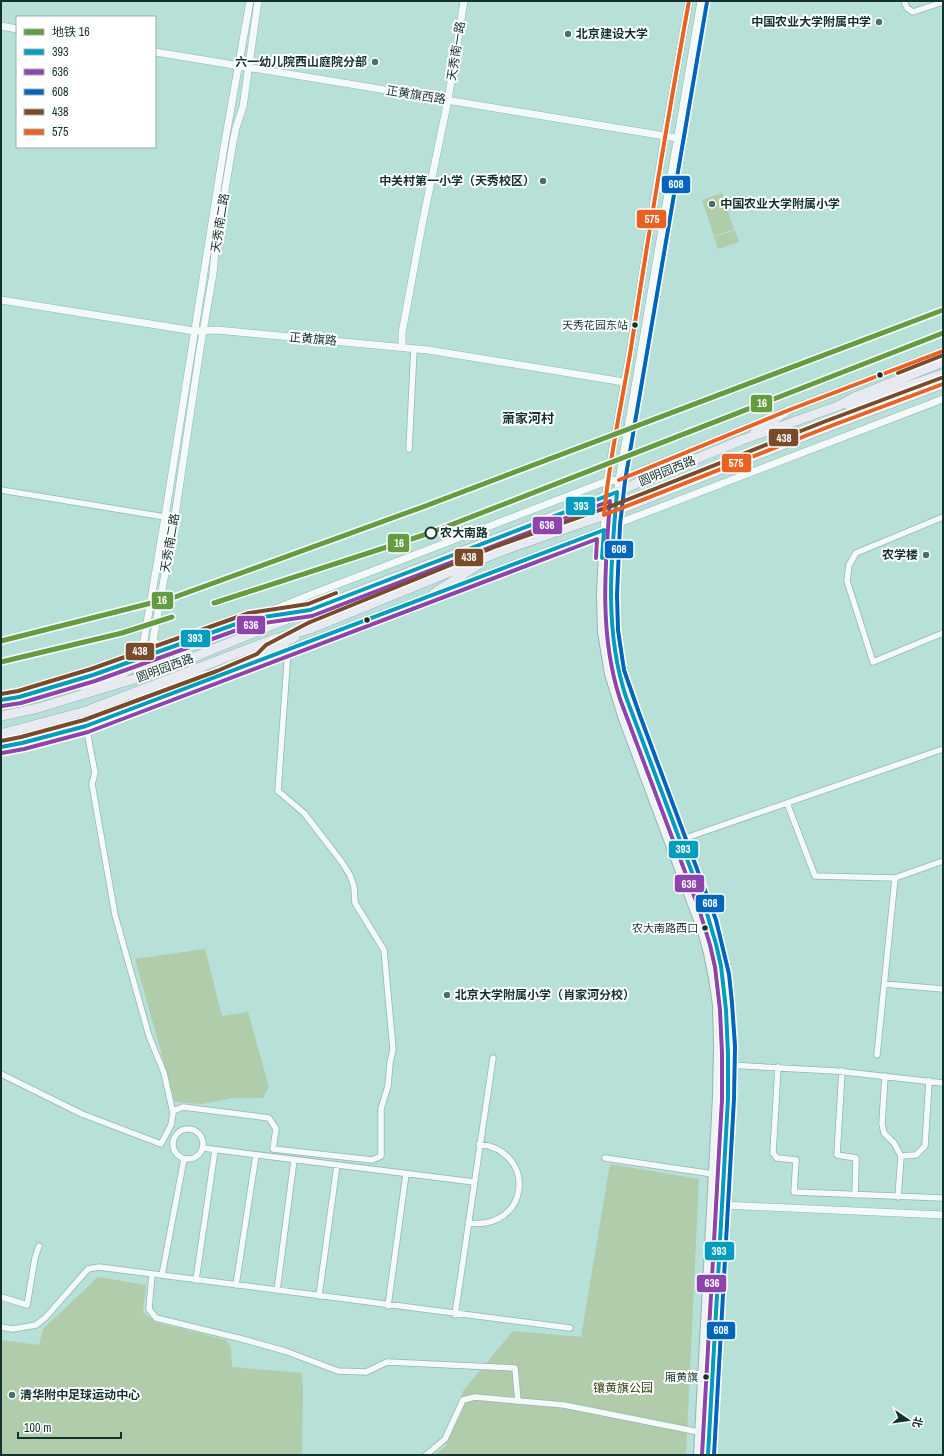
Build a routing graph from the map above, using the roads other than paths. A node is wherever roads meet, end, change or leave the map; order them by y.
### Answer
1 (250, 1) edge
2 (258, 1) edge
3 (464, 1) edge
4 (689, 1) edge
5 (700, 1) edge
6 (904, 1) edge
7 (943, 2) edge
8 (1, 26) edge
9 (16, 29) edge
10 (156, 52) edge
11 (448, 100) junction
12 (665, 136) junction
13 (677, 138) junction
14 (1, 300) edge
15 (194, 331) junction
16 (203, 331) junction
17 (402, 347) junction
18 (414, 349) junction
19 (943, 351) edge
20 (943, 362) edge
21 (943, 374) edge
22 (624, 382) junction
23 (943, 384) edge
24 (943, 399) edge
25 (838, 406) junction
26 (789, 410) junction
27 (742, 440) junction
28 (409, 449) dead end
29 (619, 480) junction
30 (607, 481) junction
31 (1, 490) edge
32 (617, 492) junction
33 (606, 496) junction
34 (616, 511) junction
35 (604, 515) junction
36 (165, 517) junction
37 (943, 517) edge
38 (614, 525) junction
39 (604, 530) junction
40 (499, 552) junction
41 (434, 593) junction
42 (310, 610) junction
43 (250, 619) junction
44 (310, 629) junction
45 (943, 633) edge
46 (165, 650) junction
47 (288, 650) junction
48 (260, 659) junction
49 (219, 677) junction
50 (130, 694) junction
51 (1, 700) edge
52 (38, 708) junction
53 (1, 716) edge
54 (86, 726) junction
55 (1, 734) edge
56 (1, 747) edge
57 (943, 749) edge
58 (787, 803) junction
59 (680, 840) junction
60 (943, 861) edge
61 (895, 878) junction
62 (884, 984) junction
63 (943, 989) edge
64 (876, 1055) dead end
65 (493, 1058) dead end
66 (728, 1065) junction
67 (778, 1068) junction
68 (842, 1071) junction
69 (1, 1074) edge
70 (884, 1076) junction
71 (929, 1082) junction
72 (943, 1083) edge
73 (173, 1111) junction
74 (161, 1144) junction
75 (173, 1144) junction
76 (479, 1144) junction
77 (203, 1148) junction
78 (215, 1150) junction
79 (256, 1155) junction
80 (901, 1156) junction
81 (605, 1158) dead end
82 (184, 1159) junction
83 (294, 1160) junction
84 (337, 1165) junction
85 (406, 1174) junction
86 (713, 1174) junction
87 (474, 1182) junction
88 (855, 1194) junction
89 (898, 1196) junction
90 (943, 1198) edge
91 (722, 1205) junction
92 (943, 1214) edge
93 (468, 1223) junction
94 (39, 1246) dead end
95 (152, 1274) junction
96 (162, 1275) junction
97 (196, 1280) junction
98 (236, 1285) junction
99 (277, 1291) junction
100 (319, 1296) junction
101 (1, 1297) edge
102 (388, 1306) junction
103 (455, 1315) junction
104 (1, 1328) edge
105 (570, 1328) dead end
106 (518, 1401) junction
107 (699, 1432) junction
108 (426, 1455) edge
109 (698, 1455) edge
110 (708, 1455) edge

1 - 15 street, 天秀南二路
2 - 16 street, 天秀南二路
3 - 11 street, 天秀南一路
4 - 12 street
5 - 13 street
6 - 7 street
8 - 9 street
10 - 11 street, 正黄旗西路
11 - 12 street, 正黄旗西路
11 - 17 street, 天秀南一路
12 - 13 street, 正黄旗西路
12 - 22 street
13 - 29 street
14 - 15 street, 正黄旗路
15 - 16 street, 正黄旗路
15 - 36 street, 天秀南二路
16 - 17 street, 正黄旗路
16 - 46 street, 天秀南二路
17 - 18 street, 正黄旗路
18 - 22 street, 正黄旗路
18 - 28 street
19 - 26 street, 圆明园西路
20 - 25 main road, 圆明园西路
21 - 25 main road, 圆明园西路
22 - 30 street
23 - 34 main road, 圆明园西路
24 - 38 street
25 - 27 main road, 圆明园西路
26 - 27 main road
26 - 29 street, 圆明园西路
27 - 32 main road, 圆明园西路
29 - 30 street, 圆明园西路
29 - 32 street
30 - 33 street
30 - 43 street, 圆明园西路
31 - 36 street
32 - 33 main road, 圆明园西路
32 - 34 street
33 - 35 street
33 - 42 main road, 圆明园西路
34 - 35 main road, 圆明园西路
34 - 38 street
35 - 39 street
35 - 40 main road, 圆明园西路
36 - 46 street, 天秀南二路
37 - 45 street
38 - 39 street
38 - 59 main road
39 - 41 street
39 - 86 main road
40 - 41 main road
40 - 44 main road, 圆明园西路
41 - 47 street
42 - 43 main road
42 - 52 main road, 圆明园西路
43 - 46 street, 圆明园西路
44 - 48 main road
44 - 50 main road, 圆明园西路
46 - 51 street, 圆明园西路
46 - 52 main road
47 - 48 street
47 - 73 street
48 - 49 street
49 - 50 main road
49 - 54 street
50 - 55 main road, 圆明园西路
52 - 53 main road, 圆明园西路
54 - 56 street
54 - 73 street
57 - 58 street
58 - 59 street
58 - 61 street
59 - 66 main road
60 - 61 street
61 - 62 street
62 - 63 street
62 - 64 street
65 - 76 street
66 - 67 street
66 - 91 main road
67 - 68 street
67 - 88 street
68 - 70 street
68 - 88 street
69 - 74 street
70 - 71 street
70 - 80 street
71 - 72 street
71 - 80 street
73 - 74 street
74 - 75 street
75 - 77 street
75 - 82 street
76 - 87 street
76 - 93 street
77 - 78 street
77 - 82 street
78 - 79 street
78 - 97 street
79 - 83 street
79 - 98 street
80 - 89 street
81 - 86 street
82 - 96 street
83 - 84 street
83 - 99 street
84 - 85 street
84 - 100 street
85 - 87 street
85 - 102 street
86 - 107 main road
87 - 93 street
88 - 89 street
89 - 90 street
91 - 92 street
91 - 110 main road
93 - 103 street
94 - 101 street
95 - 96 street
95 - 104 street
95 - 106 street
96 - 97 street
97 - 98 street
98 - 99 street
99 - 100 street
100 - 102 street
102 - 103 street
103 - 105 street
106 - 107 street
106 - 108 street
107 - 109 main road

